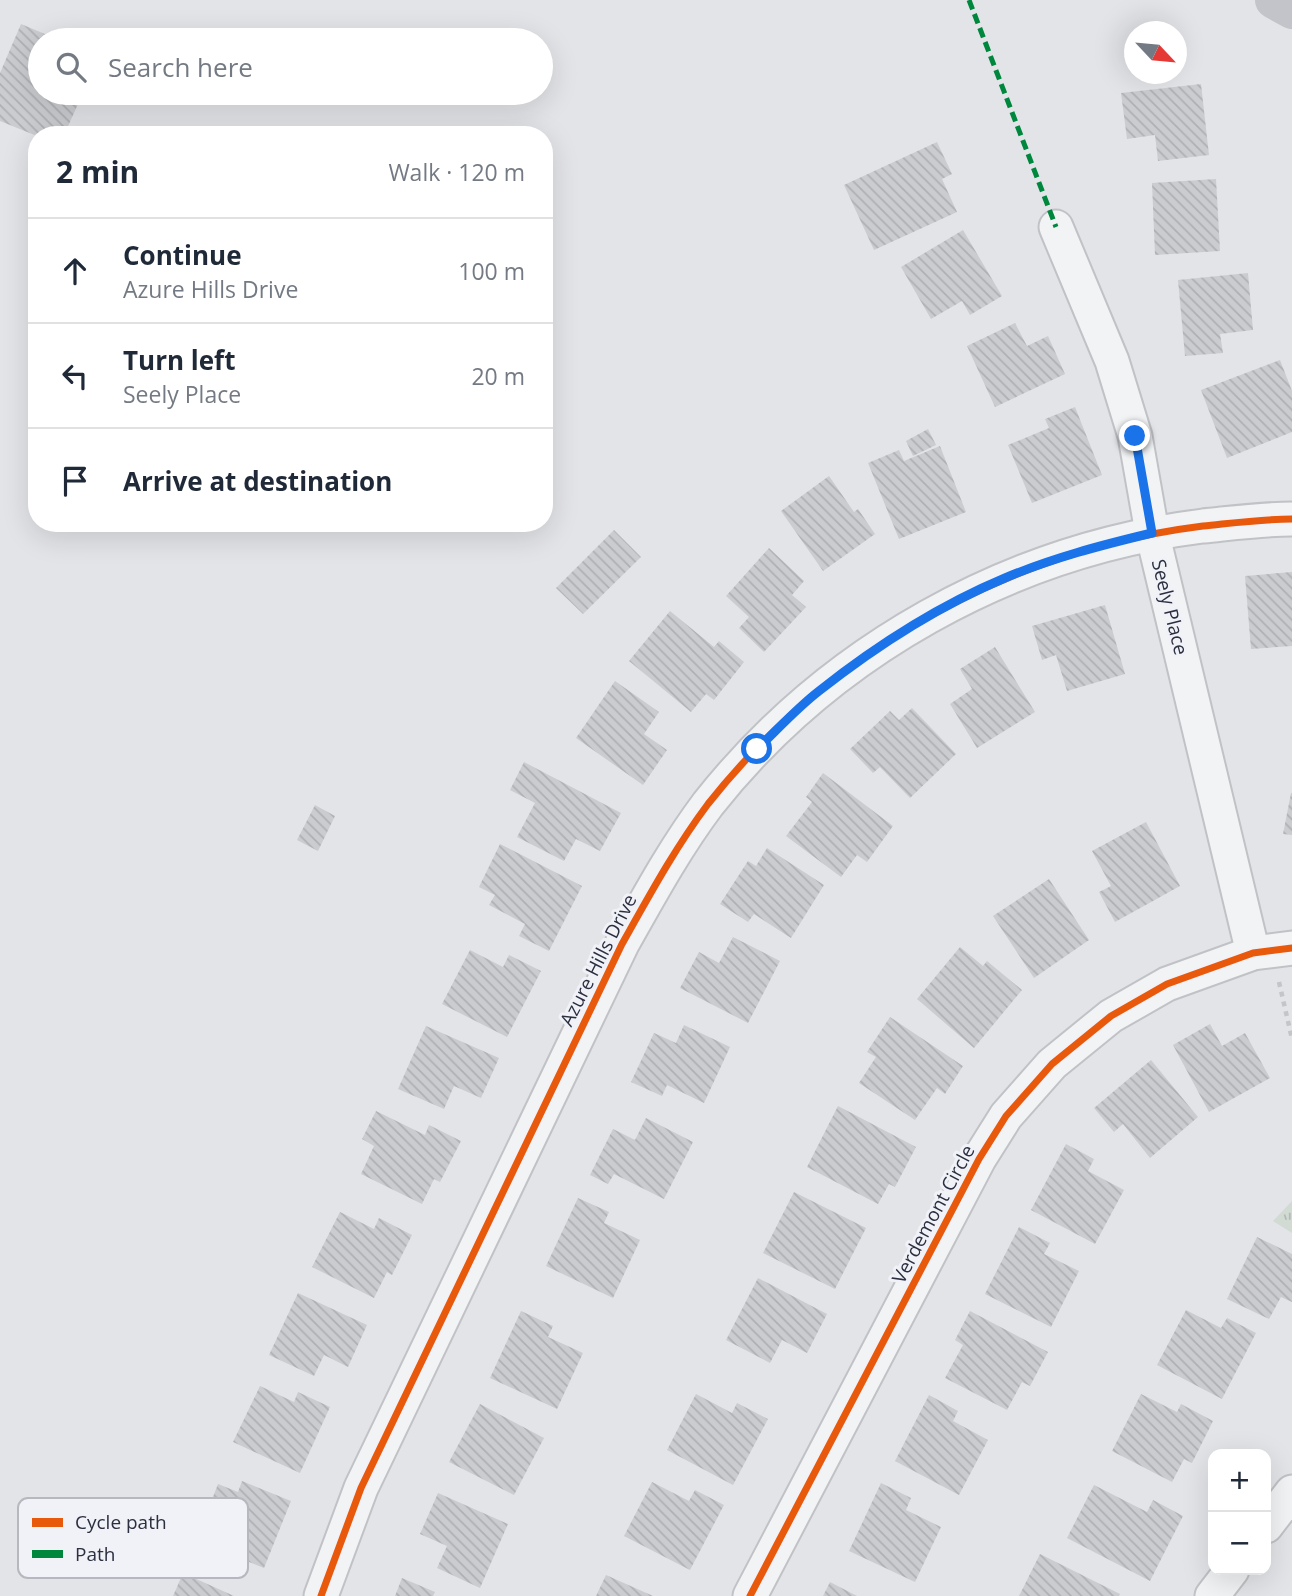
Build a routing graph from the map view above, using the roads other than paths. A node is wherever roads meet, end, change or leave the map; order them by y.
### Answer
1 (1274, 0) edge
2 (1292, 10) edge
3 (1056, 227) dead end
4 (1292, 520) edge
5 (1152, 533) junction
6 (1272, 951) edge
7 (1292, 1492) edge
8 (1271, 1519) edge
9 (1228, 1575) edge
10 (321, 1596) edge
11 (750, 1596) edge
12 (1212, 1596) edge

1 - 2 main road
3 - 5 street, Seely Place
4 - 5 street, Azure Hills Drive
5 - 6 street, Seely Place
5 - 10 street, Azure Hills Drive
6 - 11 street, Verdemont Circle
7 - 8 street
9 - 12 street

